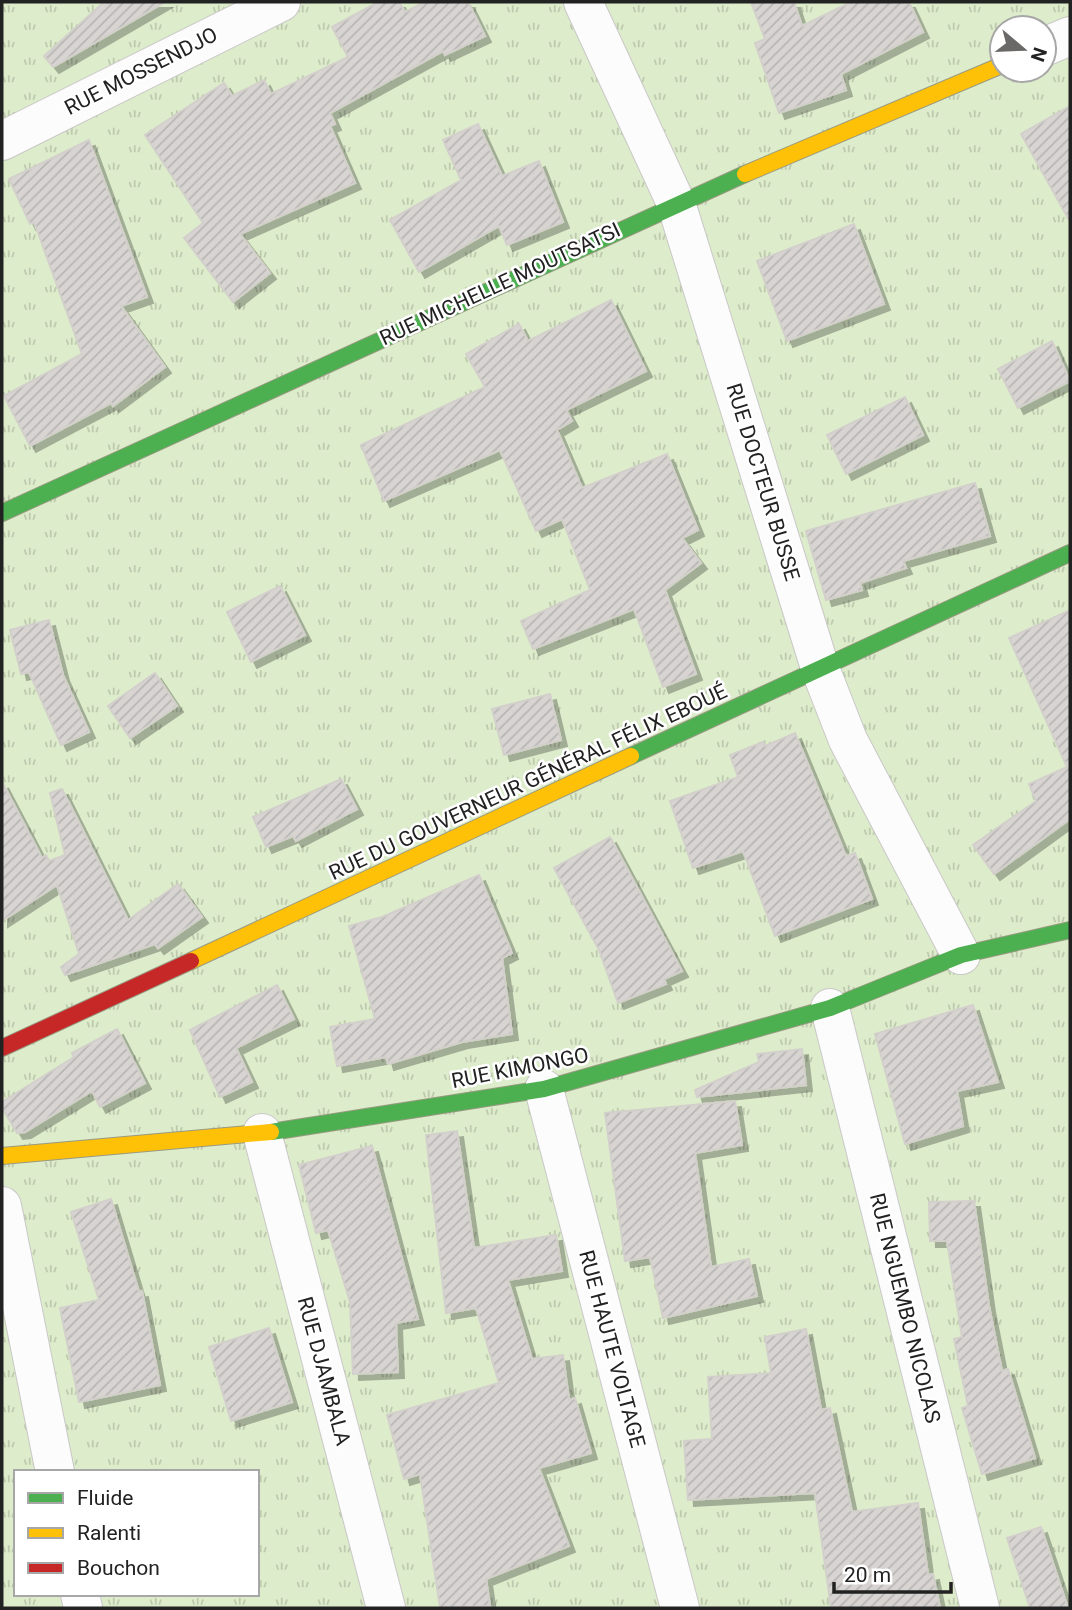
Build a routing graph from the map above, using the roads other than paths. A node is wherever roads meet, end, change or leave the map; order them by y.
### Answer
1 (281, 2) edge
2 (583, 2) edge
3 (988, 71) edge
4 (2, 141) edge
5 (676, 203) junction
6 (2, 513) edge
7 (1070, 554) edge
8 (821, 671) junction
9 (1070, 930) edge
10 (961, 955) junction
11 (830, 1008) junction
12 (2, 1048) edge
13 (544, 1089) junction
14 (262, 1133) junction
15 (2, 1156) edge
16 (2, 1206) edge
17 (55, 1470) edge
18 (386, 1608) edge
19 (680, 1608) edge
20 (980, 1608) edge

1 - 4 street, RUE MOSSENDJO
2 - 5 street, RUE DOCTEUR BUSSE
3 - 5 street, RUE MICHELLE MOUTSATSI
5 - 6 street, RUE MICHELLE MOUTSATSI
5 - 8 street, RUE DOCTEUR BUSSE
7 - 8 street, RUE DU GOUVERNEUR GÉNÉRAL FÉLIX EBOUÉ
8 - 10 street, RUE DOCTEUR BUSSE
8 - 12 street, RUE DU GOUVERNEUR GÉNÉRAL FÉLIX EBOUÉ
9 - 10 street, RUE KIMONGO
10 - 11 street, RUE KIMONGO
11 - 13 street, RUE KIMONGO
11 - 20 street, RUE NGUEMBO NICOLAS
13 - 14 street, RUE KIMONGO
13 - 19 street, RUE HAUTE VOLTAGE
14 - 15 street, RUE KIMONGO
14 - 18 street, RUE DJAMBALA
16 - 17 street

